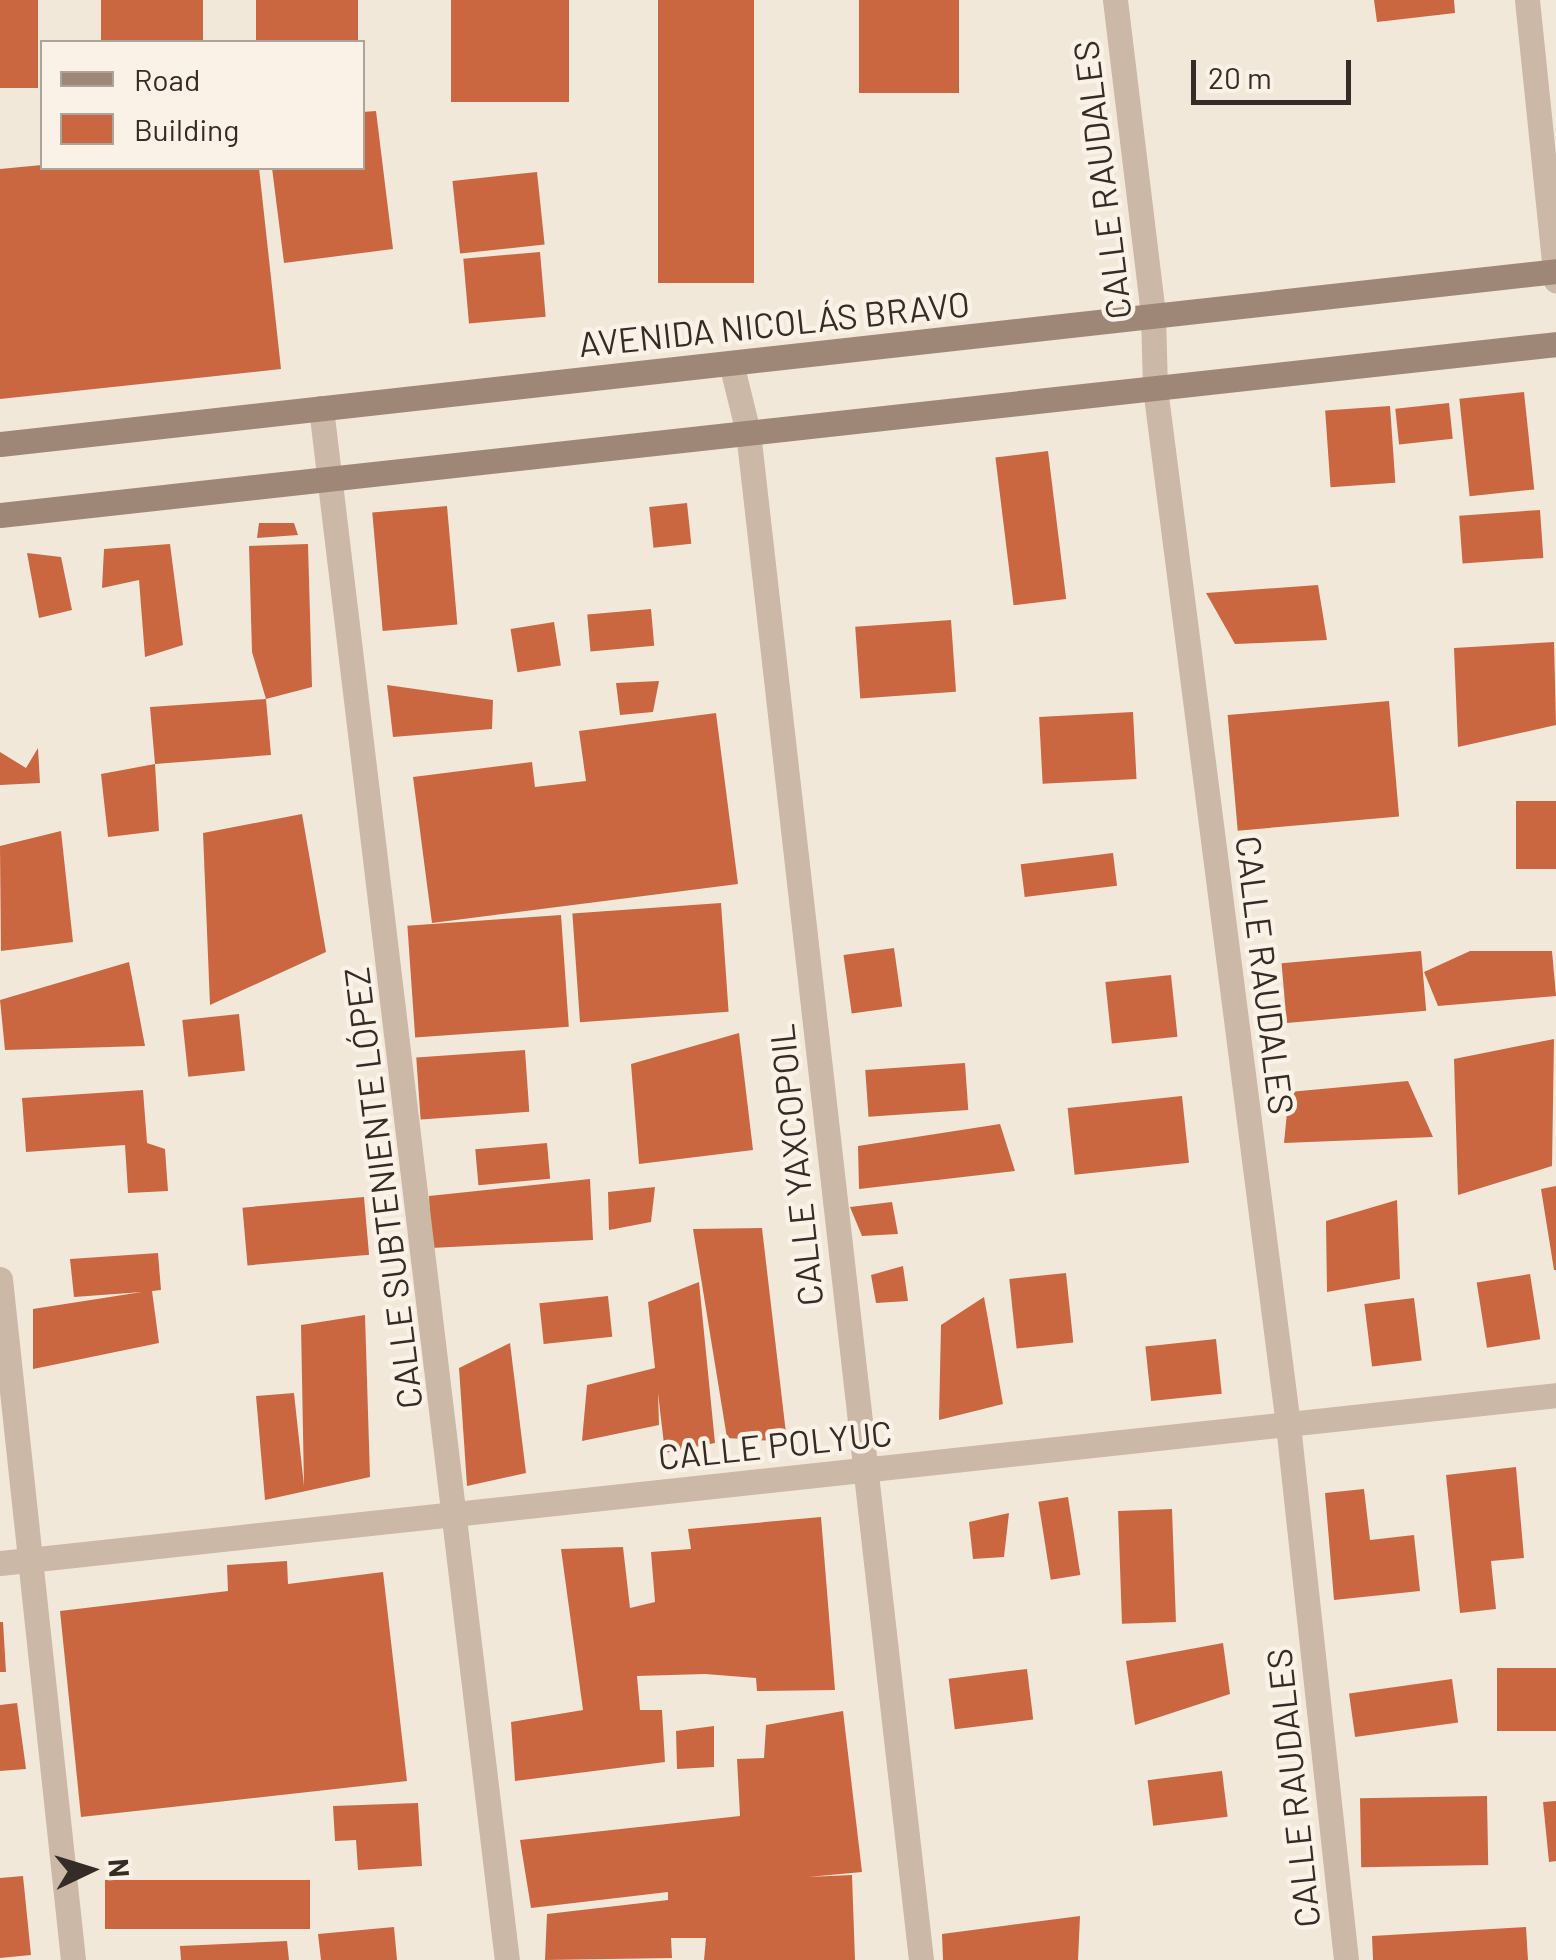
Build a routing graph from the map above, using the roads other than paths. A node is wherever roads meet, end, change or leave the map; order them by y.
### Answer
1 (1115, 0) edge
2 (1527, 0) edge
3 (1555, 275) edge
4 (1154, 316) junction
5 (1556, 344) edge
6 (731, 363) junction
7 (1155, 388) junction
8 (322, 408) junction
9 (748, 432) junction
10 (0, 444) edge
11 (332, 478) junction
12 (0, 515) edge
13 (0, 1280) edge
14 (1556, 1394) edge
15 (1288, 1425) junction
16 (864, 1471) junction
17 (455, 1510) junction
18 (28, 1559) junction
19 (0, 1563) edge
20 (73, 1960) edge
21 (507, 1960) edge
22 (920, 1960) edge
23 (1346, 1960) edge

1 - 4 street, CALLE RAUDALES
2 - 3 street
3 - 4 main road, AVENIDA NICOLÁS BRAVO
4 - 6 main road, AVENIDA NICOLÁS BRAVO
4 - 7 street, CALLE RAUDALES
5 - 7 main road
6 - 8 main road, AVENIDA NICOLÁS BRAVO
6 - 9 street, CALLE YAXCOPOIL
7 - 9 main road
7 - 15 street, CALLE RAUDALES
8 - 10 main road, AVENIDA NICOLÁS BRAVO
8 - 11 street, CALLE SUBTENIENTE LÓPEZ
9 - 11 main road
9 - 16 street, CALLE YAXCOPOIL
11 - 12 main road
11 - 17 street, CALLE SUBTENIENTE LÓPEZ
13 - 18 street
14 - 15 street, CALLE POLYUC
15 - 16 street, CALLE POLYUC
15 - 23 street, CALLE RAUDALES
16 - 17 street, CALLE POLYUC
16 - 22 street, CALLE YAXCOPOIL
17 - 18 street, CALLE POLYUC
17 - 21 street, CALLE SUBTENIENTE LÓPEZ
18 - 19 street, CALLE POLYUC
18 - 20 street

